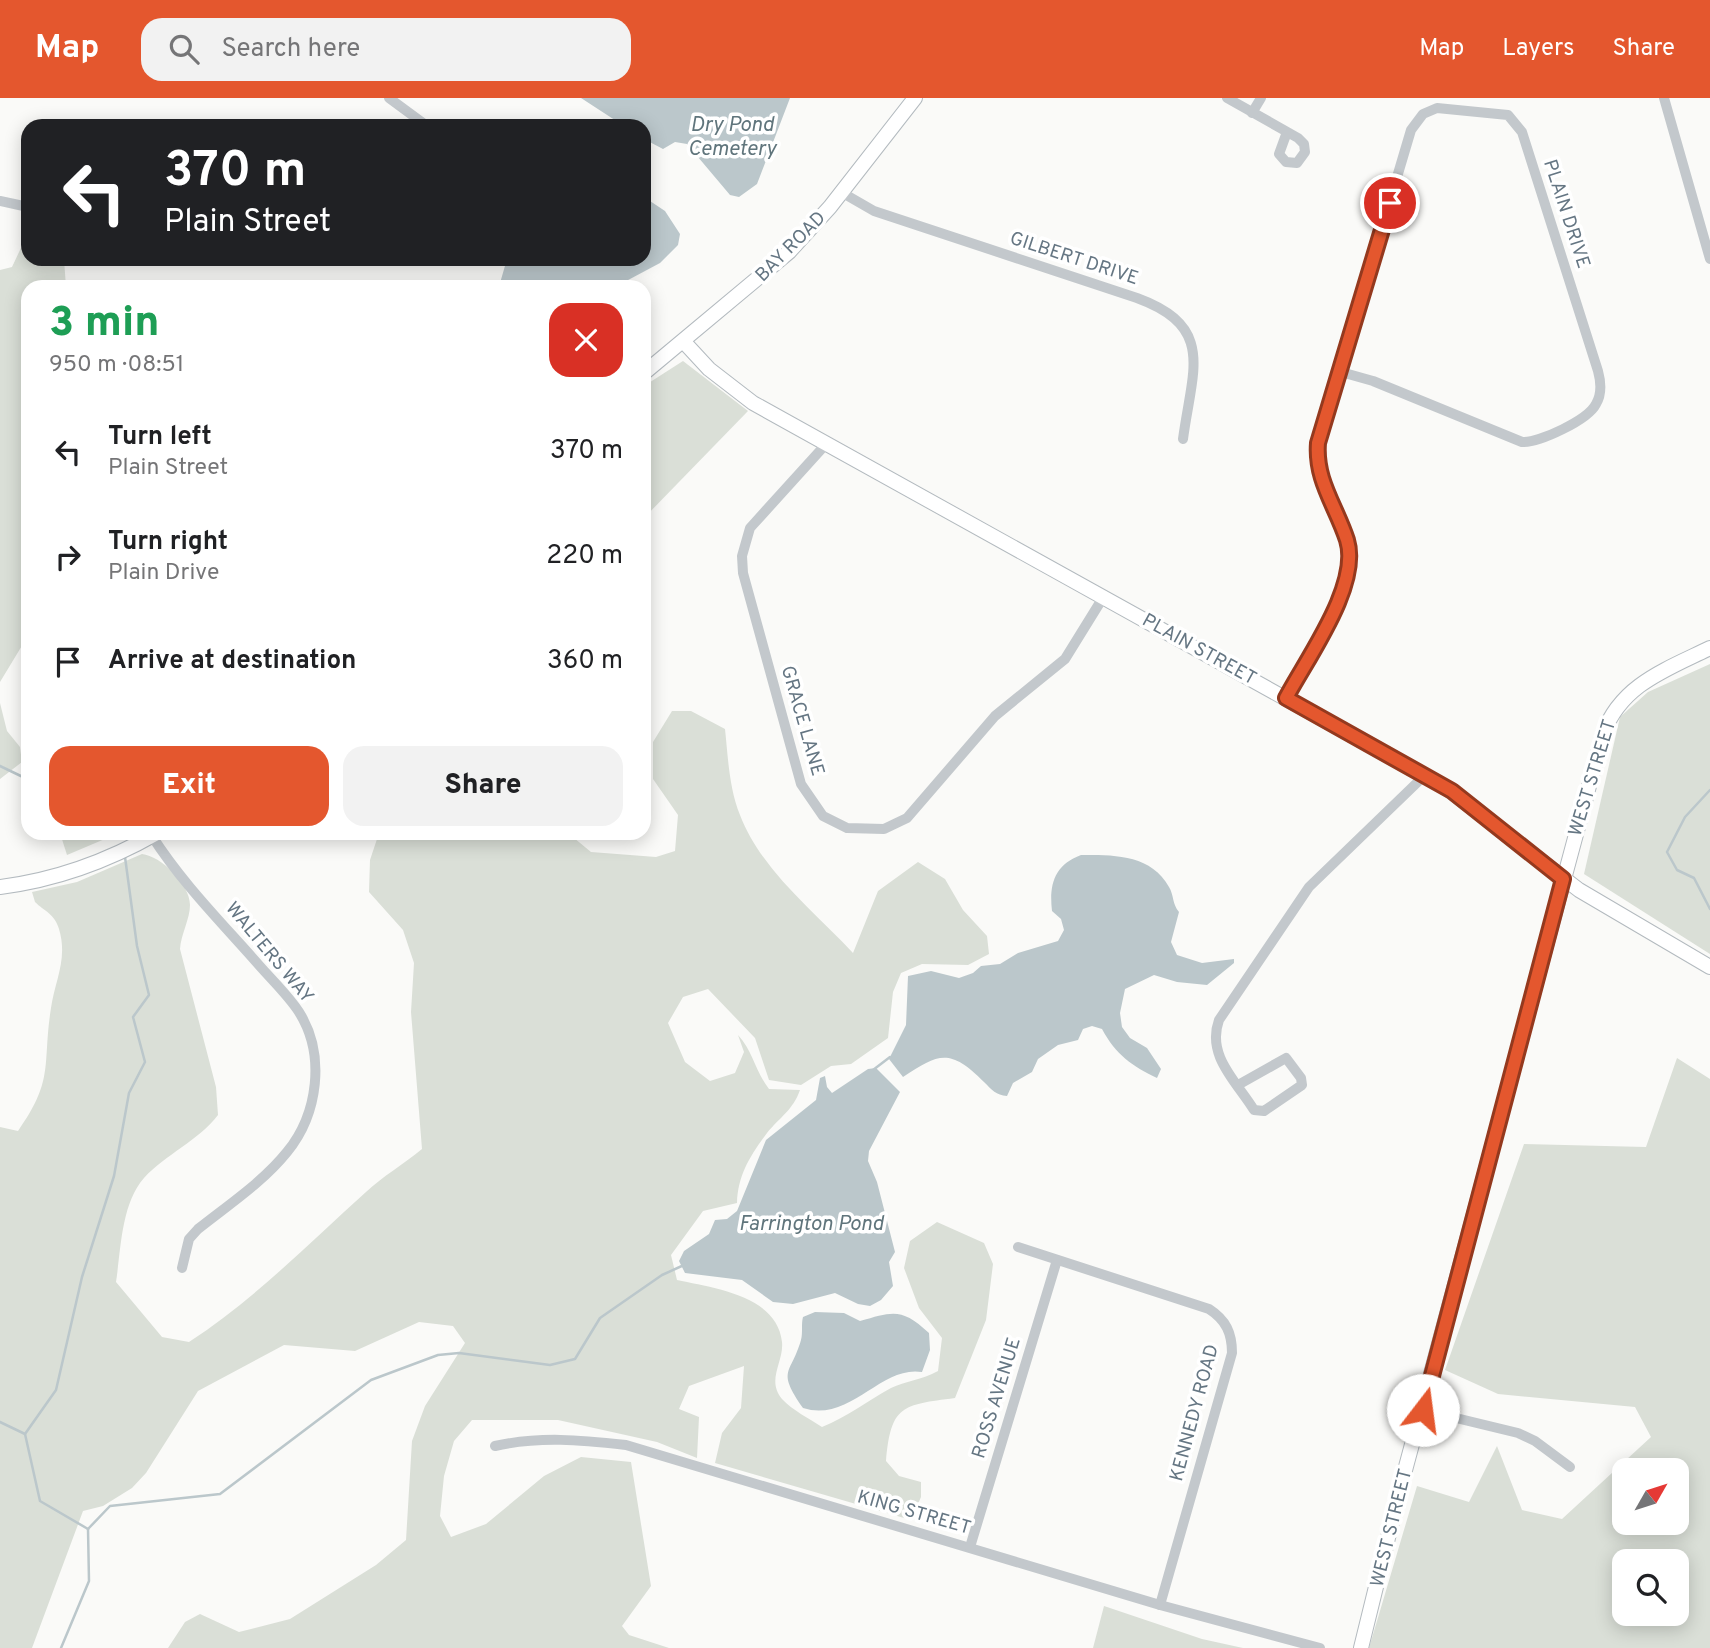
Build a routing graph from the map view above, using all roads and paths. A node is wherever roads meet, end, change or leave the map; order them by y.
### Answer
1 (389, 98) edge
2 (915, 98) edge
3 (1227, 98) edge
4 (1261, 98) edge
5 (1664, 98) edge
6 (1252, 113) junction
7 (418, 119) edge
8 (1287, 132) dead end
9 (841, 192) junction
10 (0, 201) edge
11 (21, 206) edge
12 (1710, 259) edge
13 (684, 342) junction
14 (651, 368) edge
15 (1340, 372) junction
16 (1183, 439) dead end
17 (827, 443) junction
18 (1104, 596) junction
19 (1710, 648) edge
20 (1286, 698) junction
21 (1425, 775) junction
22 (144, 840) edge
23 (159, 840) edge
24 (1563, 879) junction
25 (0, 887) edge
26 (1710, 967) edge
27 (1238, 1085) junction
28 (1018, 1247) dead end
29 (1057, 1260) junction
30 (182, 1268) dead end
31 (1423, 1410) junction
32 (495, 1446) dead end
33 (1570, 1466) dead end
34 (970, 1547) junction
35 (1160, 1605) junction
36 (1320, 1648) edge
37 (1361, 1648) edge

1 - 7 street
2 - 9 street, BAY ROAD
3 - 6 street
4 - 6 street
5 - 12 street
6 - 8 street
9 - 13 street, BAY ROAD
9 - 16 street, GILBERT DRIVE
10 - 11 street
13 - 14 street, BAY ROAD
13 - 17 street, PLAIN STREET
15 - 15 street, PLAIN DRIVE
15 - 20 street, PLAIN DRIVE
17 - 18 street, PLAIN STREET
17 - 18 street, GRACE LANE
18 - 20 street, PLAIN STREET
19 - 24 street, WEST STREET
20 - 21 street, PLAIN STREET
21 - 24 street, PLAIN STREET
21 - 27 street
22 - 25 street
23 - 30 street, WALTERS WAY
24 - 26 street, PLAIN STREET
24 - 31 street, WEST STREET
27 - 27 street
28 - 29 street, KENNEDY ROAD
29 - 34 street, ROSS AVENUE
29 - 35 street, KENNEDY ROAD
31 - 33 street
31 - 37 street, WEST STREET
32 - 34 street, KING STREET
34 - 35 street, KING STREET
35 - 36 street, KING STREET

